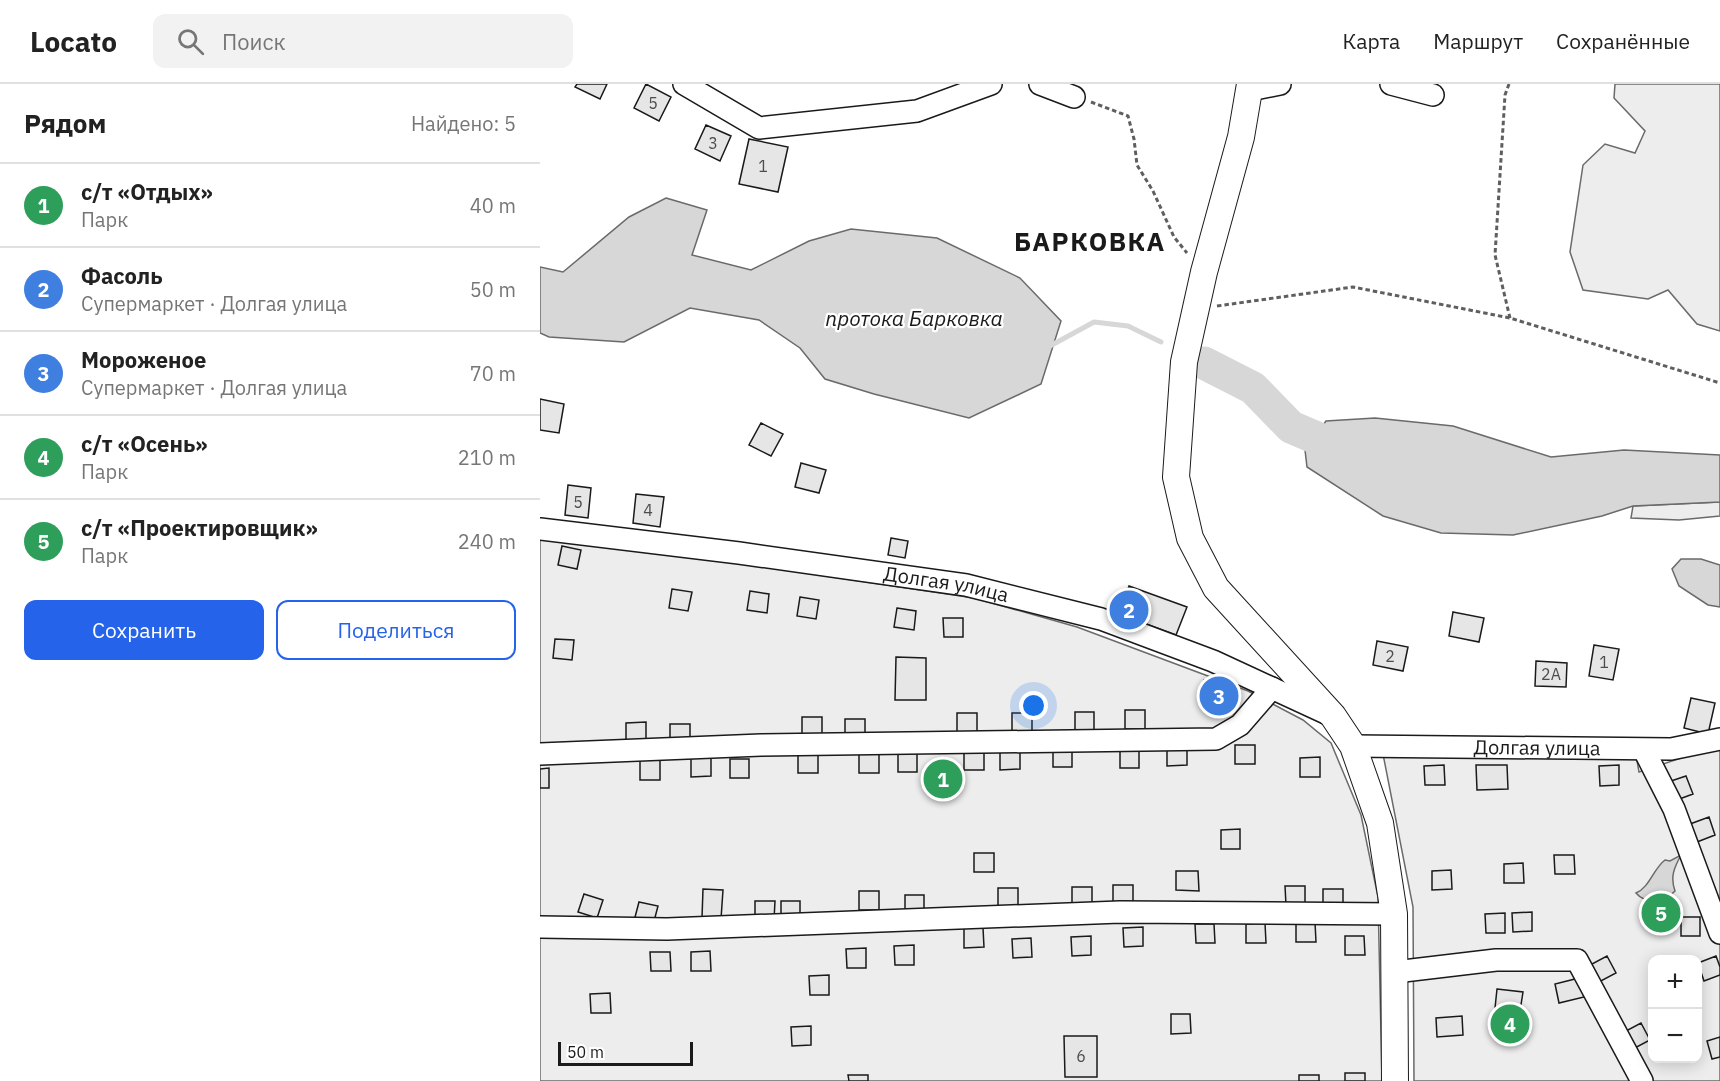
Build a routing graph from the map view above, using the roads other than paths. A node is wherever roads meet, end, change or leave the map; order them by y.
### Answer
1 (991, 84) edge
2 (1040, 84) edge
3 (1280, 84) edge
4 (1391, 84) edge
5 (688, 85) edge
6 (1250, 87) edge
7 (1433, 95) dead end
8 (1074, 97) road end
9 (540, 530) edge
10 (1272, 688) junction
11 (1333, 716) junction
12 (1720, 739) edge
13 (1353, 746) junction
14 (1644, 750) junction
15 (540, 754) edge
16 (1394, 914) junction
17 (540, 927) edge
18 (1720, 933) edge
19 (1395, 972) junction
20 (1395, 1081) edge
21 (1642, 1081) edge

1 - 5 street
2 - 8 street
3 - 6 street
4 - 7 street
6 - 11 main road
9 - 10 street, Долгая улица
10 - 11 street, Долгая улица
10 - 15 street
11 - 13 main road
12 - 14 street, Долгая улица
13 - 14 street, Долгая улица
13 - 16 main road
14 - 18 street
16 - 17 street
16 - 19 main road
19 - 20 main road
19 - 21 street

